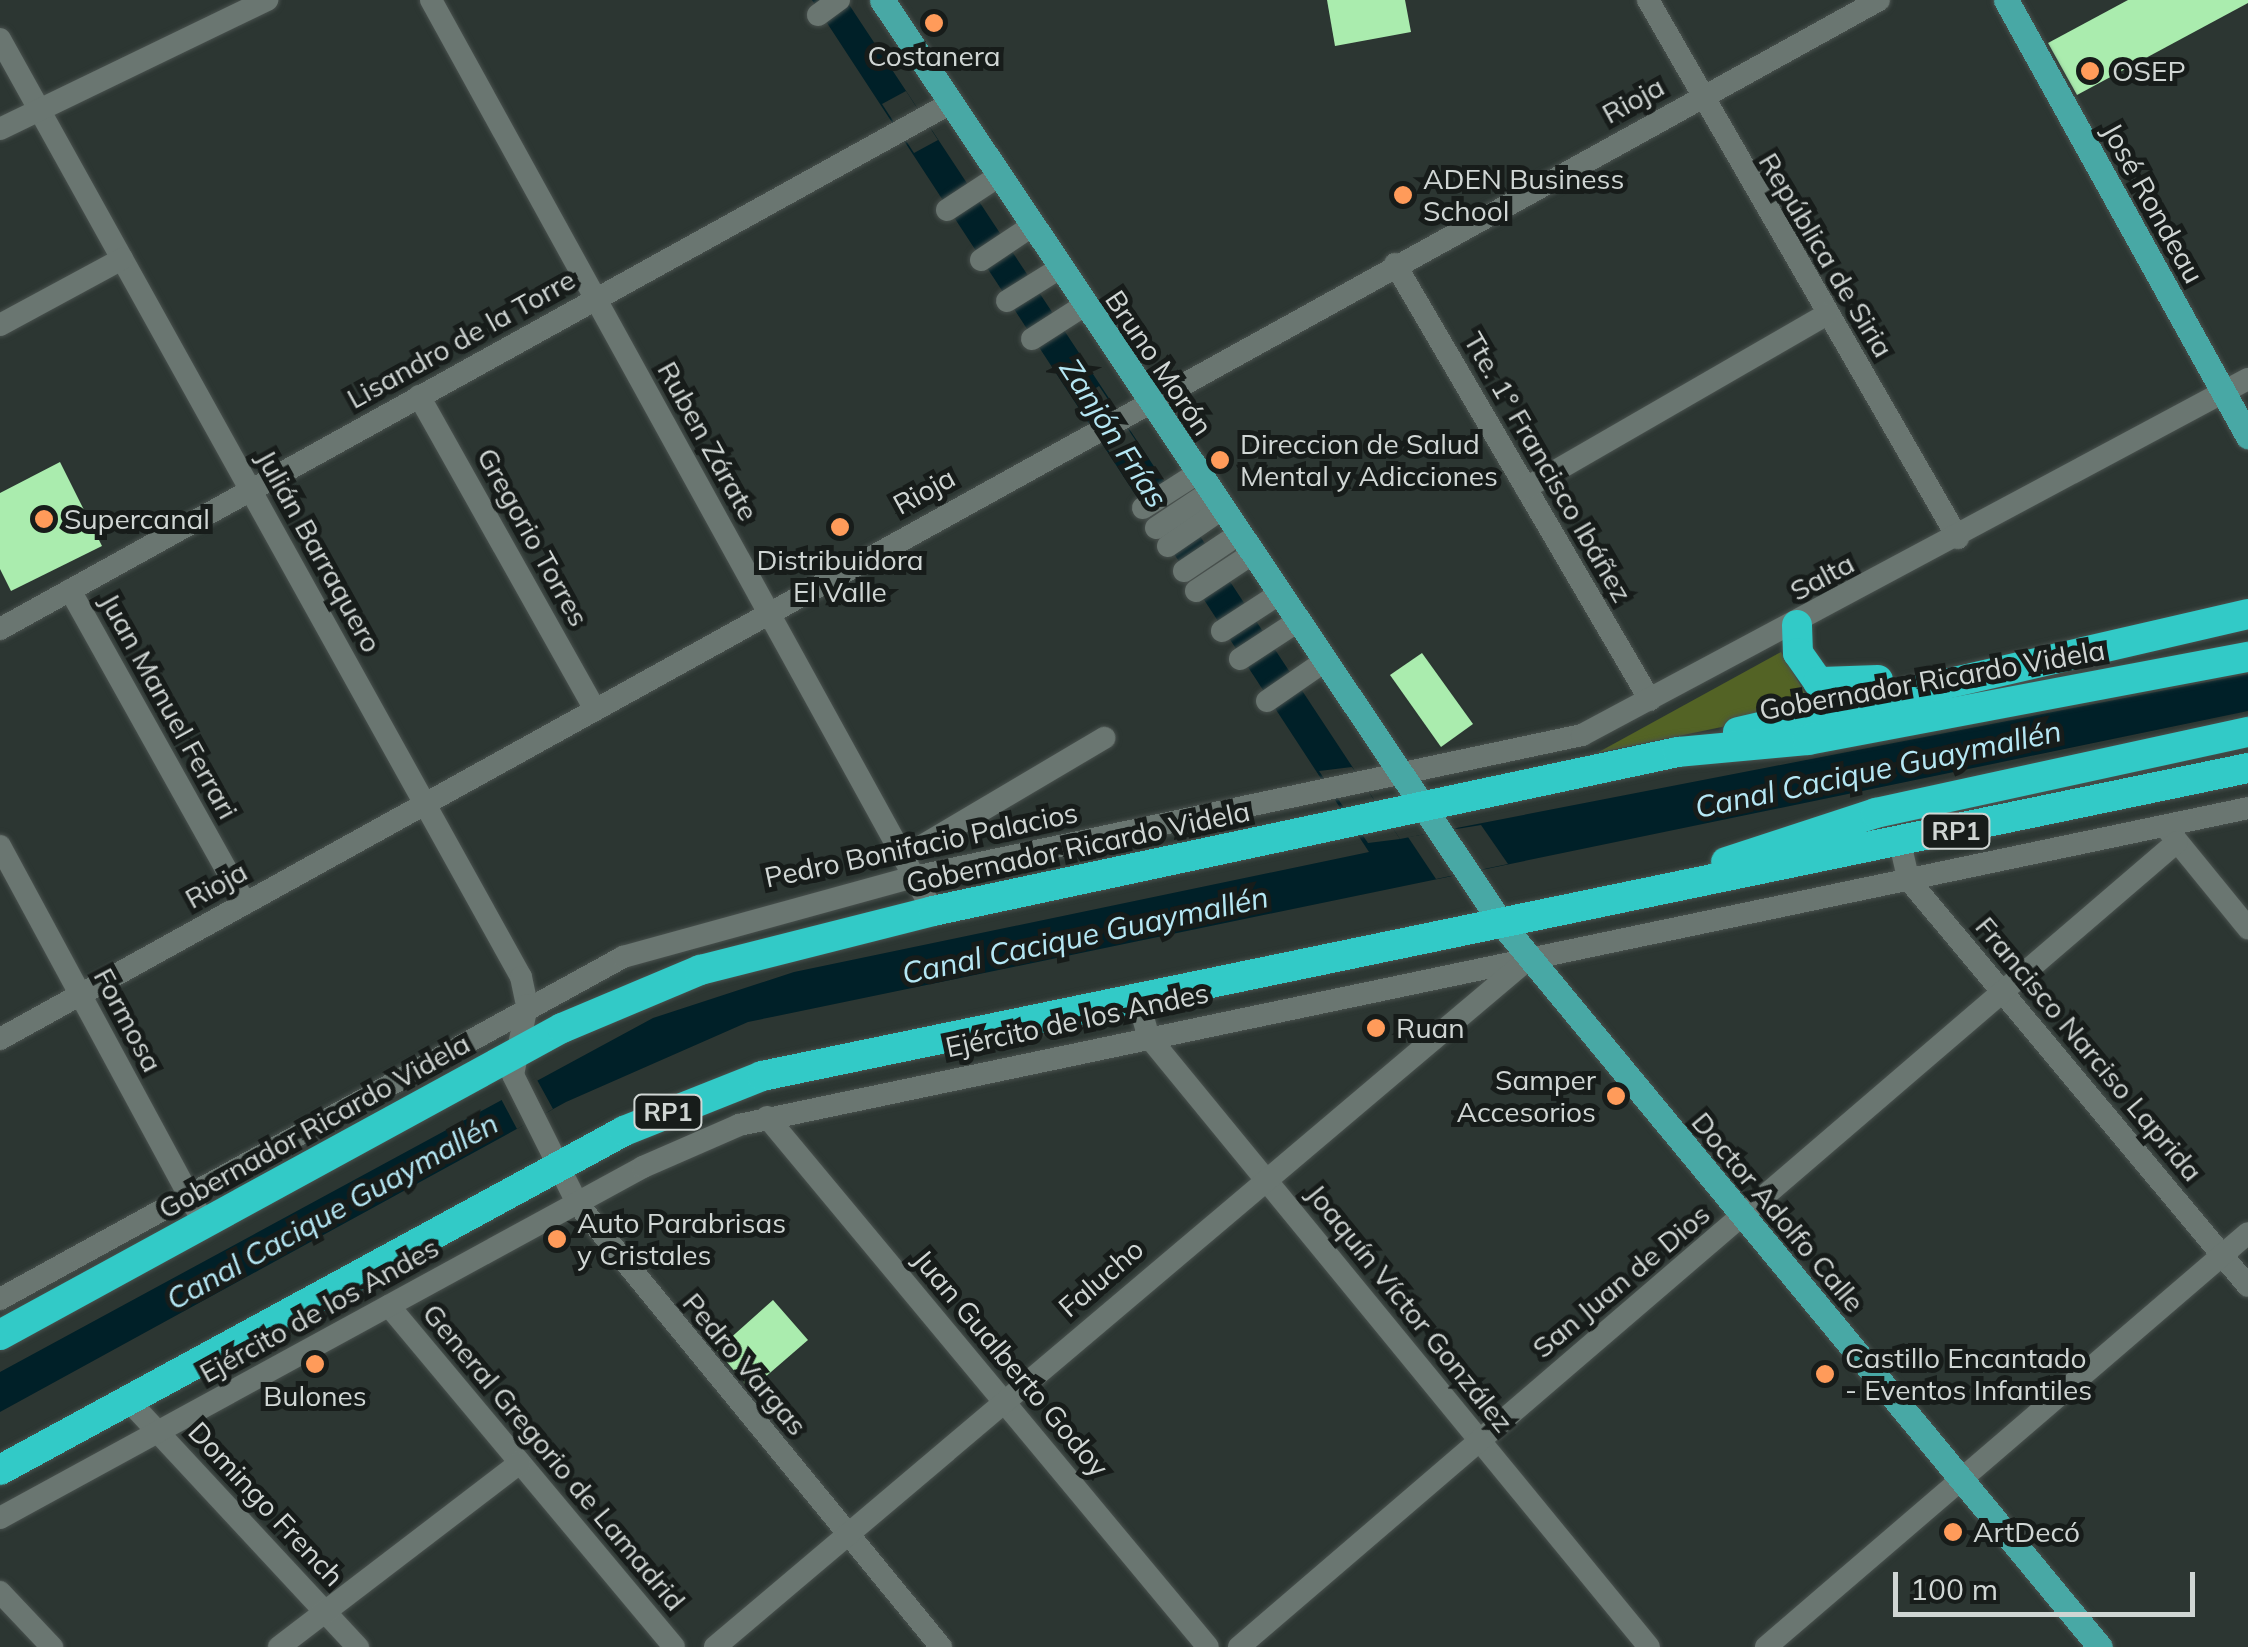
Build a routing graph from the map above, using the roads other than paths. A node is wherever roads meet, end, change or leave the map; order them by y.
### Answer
1 (267, 0) edge
2 (431, 0) edge
3 (882, 0) edge
4 (1648, 0) edge
5 (1878, 0) edge
6 (2006, 0) edge
7 (0, 38) edge
8 (1698, 98) junction
9 (950, 102) junction
10 (40, 110) junction
11 (0, 129) edge
12 (1002, 180) junction
13 (952, 213) dead end
14 (1032, 226) junction
15 (122, 259) junction
16 (982, 260) dead end
17 (1057, 263) junction
18 (1395, 264) junction
19 (1006, 296) dead end
20 (596, 299) junction
21 (1085, 305) junction
22 (1826, 315) junction
23 (0, 325) edge
24 (1034, 338) dead end
25 (2248, 379) edge
26 (2224, 392) junction
27 (420, 396) junction
28 (1148, 400) junction
29 (2248, 436) edge
30 (1526, 488) junction
31 (250, 490) junction
32 (1225, 514) junction
33 (1197, 533) junction
34 (1958, 538) junction
35 (1172, 549) junction
36 (70, 590) junction
37 (1279, 594) junction
38 (768, 612) junction
39 (2248, 614) edge
40 (1298, 621) junction
41 (1797, 624) junction
42 (2200, 625) junction
43 (0, 629) edge
44 (1224, 630) dead end
45 (2248, 657) edge
46 (1241, 658) dead end
47 (1325, 662) junction
48 (1269, 700) dead end
49 (1650, 700) junction
50 (594, 708) junction
51 (2248, 732) edge
52 (1104, 738) dead end
53 (1678, 752) junction
54 (2248, 768) edge
55 (1404, 778) junction
56 (424, 802) junction
57 (2248, 808) edge
58 (1432, 820) junction
59 (2170, 834) junction
60 (1900, 843) junction
61 (0, 846) edge
62 (1462, 864) joint
63 (908, 867) junction
64 (1908, 879) junction
65 (1664, 888) junction
66 (245, 903) junction
67 (933, 911) junction
68 (1502, 924) junction
69 (2248, 928) edge
70 (1529, 958) junction
71 (2002, 992) junction
72 (80, 995) junction
73 (1138, 1000) junction
74 (527, 1004) junction
75 (1148, 1036) junction
76 (0, 1039) edge
77 (512, 1054) junction
78 (767, 1116) junction
79 (558, 1166) junction
80 (1264, 1178) junction
81 (187, 1193) junction
82 (577, 1203) junction
83 (1743, 1216) junction
84 (204, 1223) junction
85 (2248, 1233) edge
86 (2222, 1254) junction
87 (2248, 1286) edge
88 (0, 1299) edge
89 (389, 1306) junction
90 (0, 1335) edge
91 (130, 1402) junction
92 (1004, 1402) junction
93 (158, 1432) junction
94 (1480, 1440) junction
95 (520, 1463) junction
96 (0, 1470) edge
97 (1960, 1478) junction
98 (0, 1518) edge
99 (848, 1535) junction
100 (0, 1592) edge
101 (326, 1612) junction
102 (52, 1647) edge
103 (279, 1647) edge
104 (358, 1647) edge
105 (674, 1647) edge
106 (715, 1647) edge
107 (941, 1647) edge
108 (1208, 1647) edge
109 (1239, 1647) edge
110 (1649, 1647) edge
111 (1766, 1647) edge
112 (2100, 1647) edge

1 - 10 street
2 - 20 street, Ruben Zárate
3 - 9 main road, Bruno Morón
4 - 8 street, República de Siria
5 - 8 street, Rioja
6 - 26 main road, José Rondeau
7 - 10 street, Julián Barraquero
8 - 18 street, Rioja
8 - 22 street, República de Siria
9 - 12 main road, Bruno Morón
9 - 20 street, Lisandro de la Torre
10 - 11 street
10 - 15 street, Julián Barraquero
12 - 13 street
12 - 14 main road, Bruno Morón
14 - 16 street
14 - 17 main road, Bruno Morón
15 - 23 street
15 - 31 street, Julián Barraquero
17 - 19 street
17 - 21 main road, Bruno Morón
18 - 28 street, Rioja
18 - 30 street, Tte. 1° Francisco Ibáñez
20 - 27 street, Lisandro de la Torre
20 - 38 street, Ruben Zárate
21 - 24 street
21 - 28 main road, Bruno Morón
22 - 30 street
22 - 34 street, República de Siria
25 - 26 street, Salta
26 - 29 main road, José Rondeau
26 - 34 street, Salta
27 - 31 street, Lisandro de la Torre
27 - 50 street, Gregorio Torres
28 - 32 main road, Bruno Morón
28 - 38 street, Rioja
30 - 49 street, Tte. 1° Francisco Ibáñez
31 - 36 street, Lisandro de la Torre
31 - 56 street, Julián Barraquero
32 - 33 street
32 - 33 street
32 - 33 street
32 - 37 main road, Bruno Morón
33 - 35 street
33 - 35 street
33 - 35 street
34 - 41 street, Salta
36 - 43 street, Lisandro de la Torre
36 - 66 street, Juan Manuel Ferrari
37 - 40 main road, Bruno Morón
37 - 44 street
38 - 50 street, Rioja
38 - 63 street, Ruben Zárate
39 - 42 highway
40 - 46 street
40 - 47 main road, Bruno Morón
41 - 42 highway
41 - 49 street, Salta
42 - 53 highway
45 - 53 highway, Gobernador Ricardo Videla
47 - 48 street
47 - 55 main road, Bruno Morón
49 - 55 street, Salta
50 - 56 street, Rioja
51 - 65 highway, RP1
52 - 63 street
53 - 58 highway, Gobernador Ricardo Videla
54 - 60 highway, RP1
55 - 58 main road, Bruno Morón
55 - 63 street, Pedro Bonifacio Palacios
56 - 66 street, Rioja
56 - 74 street, Julián Barraquero
57 - 59 street, Ejército de los Andes
58 - 62 main road, Bruno Morón
58 - 67 highway, Gobernador Ricardo Videla
59 - 64 street, Ejército de los Andes
59 - 69 street
59 - 71 street, San Juan de Dios
60 - 64 street, Francisco Narciso Laprida
60 - 65 highway, RP1
61 - 72 street, Formosa
62 - 68 main road, Doctor Adolfo Calle
63 - 67 street, Ruben Zárate
63 - 74 street, Pedro Bonifacio Palacios
64 - 70 street, Ejército de los Andes
64 - 71 street, Francisco Narciso Laprida
65 - 68 highway, RP1
66 - 72 street, Rioja
67 - 77 highway, Gobernador Ricardo Videla
68 - 70 main road, Doctor Adolfo Calle
68 - 73 highway, RP1
70 - 75 street, Ejército de los Andes
70 - 80 street, Falucho
70 - 83 main road, Doctor Adolfo Calle
71 - 83 street, San Juan de Dios
71 - 86 street, Francisco Narciso Laprida
72 - 76 street, Rioja
72 - 81 street, Formosa
73 - 75 street, Joaquín Víctor González
73 - 79 highway, RP1
74 - 77 street
74 - 81 street, Pedro Bonifacio Palacios
75 - 78 street, Ejército de los Andes
75 - 80 street, Joaquín Víctor González
77 - 79 street, Pedro Vargas
77 - 84 highway, Gobernador Ricardo Videla
78 - 82 street, Ejército de los Andes
78 - 92 street, Juan Gualberto Godoy
79 - 82 street, Pedro Vargas
79 - 91 highway, RP1
80 - 92 street, Falucho
80 - 94 street, Joaquín Víctor González
81 - 84 street, Formosa
81 - 88 street, Pedro Bonifacio Palacios
82 - 89 street, Ejército de los Andes
82 - 99 street, Pedro Vargas
83 - 94 street, San Juan de Dios
83 - 97 main road, Doctor Adolfo Calle
84 - 90 highway, Gobernador Ricardo Videla
85 - 86 street
86 - 87 street, Francisco Narciso Laprida
86 - 97 street
89 - 93 street, Ejército de los Andes
89 - 95 street, General Gregorio de Lamadrid
91 - 93 street, Domingo French
91 - 96 highway, RP1
92 - 99 street, Falucho
92 - 108 street, Juan Gualberto Godoy
93 - 98 street, Ejército de los Andes
93 - 101 street, Domingo French
94 - 109 street, San Juan de Dios
94 - 110 street, Joaquín Víctor González
95 - 101 street
95 - 105 street, General Gregorio de Lamadrid
97 - 111 street
97 - 112 main road, Doctor Adolfo Calle
99 - 106 street, Falucho
99 - 107 street, Pedro Vargas
100 - 102 street
101 - 103 street
101 - 104 street, Domingo French

